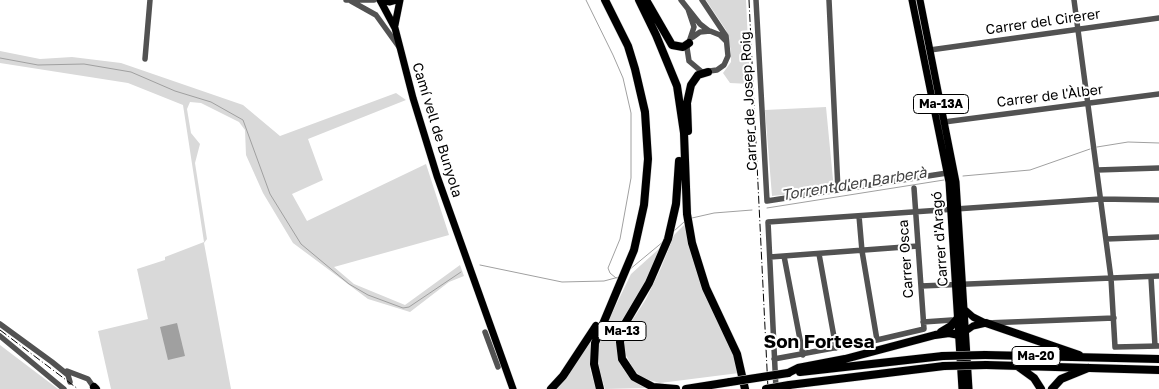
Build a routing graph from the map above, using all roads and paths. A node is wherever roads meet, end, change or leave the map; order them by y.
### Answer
1 (150, 0) edge
2 (346, 0) edge
3 (374, 0) edge
4 (380, 0) edge
5 (399, 0) edge
6 (605, 0) edge
7 (639, 0) edge
8 (646, 0) edge
9 (681, 0) edge
10 (702, 0) edge
11 (756, 0) edge
12 (829, 0) edge
13 (912, 0) edge
14 (920, 0) edge
15 (1074, 0) edge
16 (351, 1) edge
17 (688, 9) junction
18 (710, 11) junction
19 (1159, 18) edge
20 (396, 28) junction
21 (1078, 30) junction
22 (709, 31) junction
23 (690, 41) junction
24 (727, 45) junction
25 (401, 50) junction
26 (930, 50) junction
27 (924, 56) junction
28 (145, 60) dead end
29 (708, 72) junction
30 (671, 74) junction
31 (1159, 94) edge
32 (1087, 104) junction
33 (940, 121) junction
34 (684, 165) junction
35 (1159, 168) edge
36 (1097, 170) junction
37 (947, 173) junction
38 (914, 188) dead end
39 (838, 190) junction
40 (1100, 200) junction
41 (1159, 200) edge
42 (955, 209) junction
43 (916, 212) junction
44 (859, 216) junction
45 (1159, 237) edge
46 (1106, 239) junction
47 (918, 246) junction
48 (862, 251) junction
49 (820, 254) junction
50 (784, 256) junction
51 (770, 257) junction
52 (1159, 276) edge
53 (1151, 277) junction
54 (1111, 278) junction
55 (623, 279) junction
56 (959, 283) junction
57 (921, 286) junction
58 (964, 309) junction
59 (1114, 318) junction
60 (955, 319) junction
61 (986, 323) junction
62 (0, 324) edge
63 (923, 325) junction
64 (485, 332) dead end
65 (962, 333) junction
66 (935, 335) junction
67 (0, 336) edge
68 (877, 340) junction
69 (1157, 346) edge
70 (836, 348) junction
71 (803, 355) junction
72 (1086, 357) junction
73 (774, 359) junction
74 (1159, 359) edge
75 (52, 362) junction
76 (1016, 365) junction
77 (498, 366) dead end
78 (1092, 367) junction
79 (1159, 370) edge
80 (788, 374) junction
81 (83, 377) junction
82 (68, 386) edge
83 (95, 388) edge
84 (513, 389) edge
85 (551, 389) edge
86 (600, 389) edge
87 (676, 389) edge
88 (686, 389) edge
89 (745, 389) edge
90 (766, 389) edge
91 (776, 389) edge
92 (962, 389) edge
93 (969, 389) edge
94 (1041, 389) edge
95 (1052, 389) edge

1 - 28 street
2 - 16 street
3 - 16 street
4 - 5 main road
4 - 20 main road, Camí vell de Bunyola
5 - 20 main road
6 - 55 highway, Ma-13
7 - 30 highway, Ma-13
8 - 23 highway
9 - 17 street
10 - 18 street
11 - 39 street, Carrer de Josep Roig
12 - 39 street
13 - 27 main road, Carrer d'Aragó / Ma-13A
14 - 26 main road, Carrer d'Aragó / Ma-13A
15 - 21 street
16 - 25 street
17 - 22 street
17 - 23 street
18 - 22 street
18 - 24 street
19 - 21 street, Carrer del Cirerer
20 - 25 main road, Camí vell de Bunyola
21 - 26 street, Carrer del Cirerer
21 - 32 street
22 - 23 street
22 - 24 street
23 - 29 street
24 - 29 street
25 - 84 main road, Camí vell de Bunyola
26 - 27 main road
26 - 33 main road, Carrer d'Aragó / Ma-13A
27 - 33 main road, Carrer d'Aragó / Ma-13A
29 - 34 highway
30 - 34 highway
30 - 87 highway, Ma-13
31 - 32 street, Carrer de l'Àlber
32 - 33 street, Carrer de l'Àlber
32 - 36 street
33 - 37 main road, Carrer d'Aragó / Ma-13A
33 - 42 main road, Carrer d'Aragó / Ma-13A
34 - 89 highway
35 - 36 street
36 - 40 street
37 - 39 street
37 - 42 main road, Carrer d'Aragó / Ma-13A
38 - 43 street, Carrer Osca
40 - 41 street
40 - 42 street
40 - 46 street
42 - 43 street
42 - 56 main road, Carrer d'Aragó / Ma-13A
43 - 44 street
43 - 47 street, Carrer Osca
44 - 48 street
44 - 51 street
45 - 46 street
46 - 54 street
47 - 48 street
47 - 57 street, Carrer Osca
48 - 49 street
48 - 68 street
49 - 50 street
49 - 70 street
50 - 51 street
50 - 71 street
51 - 73 street
52 - 53 street
53 - 54 street
53 - 69 street
54 - 56 street
54 - 59 street
55 - 85 highway, Ma-13
55 - 86 highway
56 - 57 street
56 - 58 main road, Carrer d'Aragó / Ma-13A
56 - 60 main road, Carrer d'Aragó / Ma-13A
57 - 63 street, Carrer Osca
58 - 61 main road
58 - 65 main road, Carrer d'Aragó / Ma-13A
59 - 61 street
59 - 69 street
60 - 63 street
60 - 65 main road, Carrer d'Aragó / Ma-13A
60 - 66 highway
61 - 65 main road
61 - 72 highway
62 - 75 street
63 - 68 street
64 - 77 street
65 - 66 highway
65 - 92 main road, Carrer d'Aragó / Ma-13A
65 - 93 main road
66 - 80 highway
67 - 82 street
68 - 70 street
70 - 71 street
71 - 73 street
72 - 74 highway, Ma-20
72 - 80 highway, Ma-20, bridge
73 - 91 street
75 - 81 street
75 - 82 street
76 - 78 highway, Ma-20
76 - 90 highway, Ma-20, bridge
76 - 94 highway
78 - 79 highway, Ma-20
78 - 95 highway
80 - 88 highway, Ma-20, bridge
81 - 82 street
81 - 83 street

